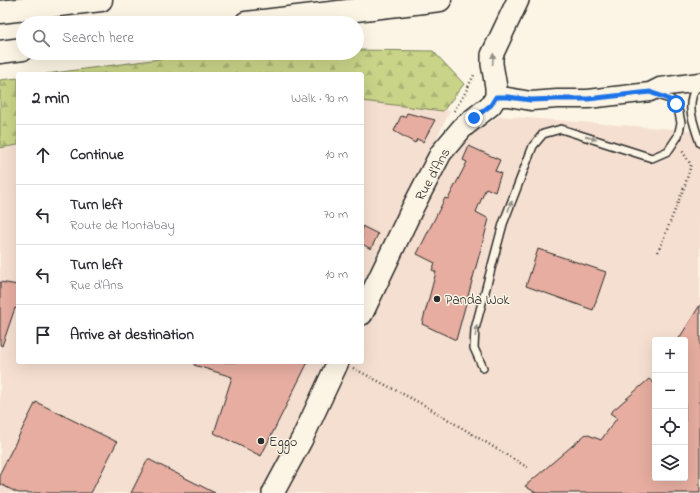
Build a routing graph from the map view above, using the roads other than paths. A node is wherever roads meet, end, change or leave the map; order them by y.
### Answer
1 (101, 0) edge
2 (440, 0) edge
3 (518, 0) edge
4 (0, 12) edge
5 (305, 16) edge
6 (16, 50) edge
7 (0, 52) edge
8 (699, 83) edge
9 (650, 92) junction
10 (496, 97) junction
11 (700, 143) edge
12 (364, 310) edge
13 (343, 364) edge
14 (484, 368) dead end
15 (273, 493) edge

1 - 4 highway
2 - 5 highway
10 -> 3 main road
6 - 7 highway
8 - 9 street
8 - 11 lane
9 - 10 street
14 -> 9 lane
10 - 12 main road, Rue d'Ans
13 - 15 main road

